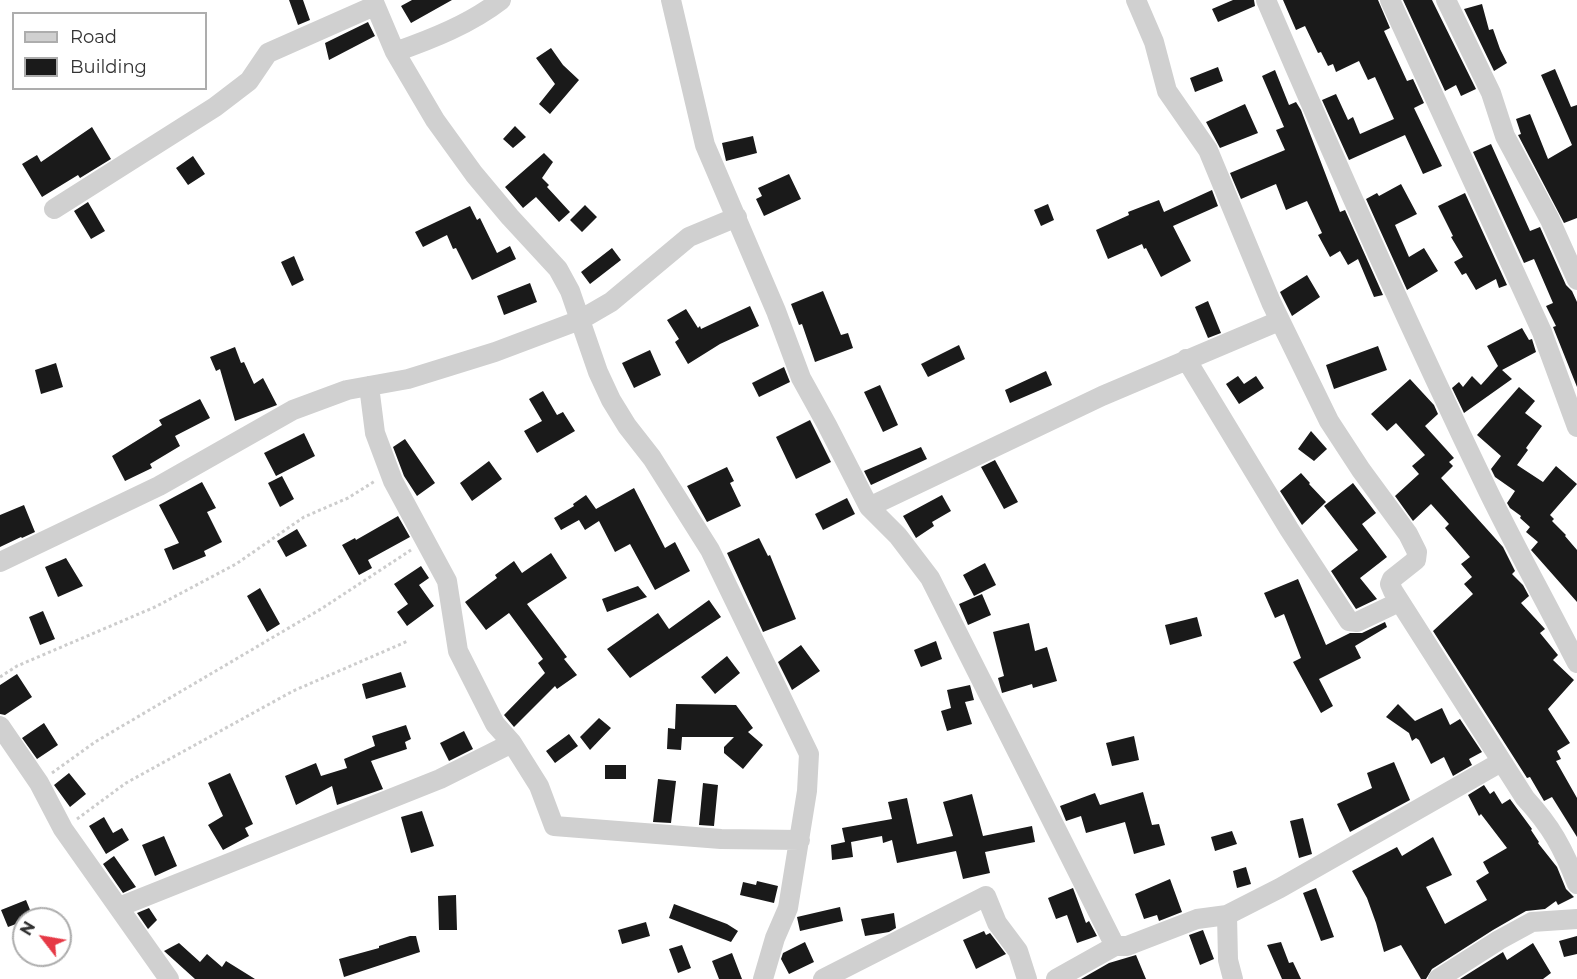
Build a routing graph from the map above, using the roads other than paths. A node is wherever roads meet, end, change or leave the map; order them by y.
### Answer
1 (501, 0) edge
2 (671, 0) edge
3 (1136, 0) edge
4 (1266, 0) edge
5 (1390, 0) edge
6 (1446, 0) edge
7 (373, 3) edge
8 (395, 52) junction
9 (54, 209) dead end
10 (737, 218) junction
11 (1577, 280) edge
12 (580, 320) junction
13 (1279, 321) junction
14 (1186, 359) junction
15 (369, 386) junction
16 (1577, 427) edge
17 (869, 507) junction
18 (0, 562) edge
19 (1399, 602) junction
20 (1577, 663) edge
21 (0, 726) edge
22 (512, 743) junction
23 (1501, 762) junction
24 (800, 840) junction
25 (1577, 884) edge
26 (119, 907) junction
27 (1227, 915) junction
28 (1577, 919) edge
29 (1115, 946) junction
30 (169, 979) edge
31 (763, 979) edge
32 (823, 979) edge
33 (1027, 979) edge
34 (1056, 979) edge
35 (1233, 979) edge
36 (1438, 979) edge

1 - 8 street
2 - 10 street
3 - 13 street
4 - 20 street
5 - 16 street
6 - 11 street
7 - 8 street
7 - 9 street
8 - 12 street
10 - 12 street
10 - 17 street
12 - 15 street
12 - 24 street
13 - 14 street
13 - 19 street
14 - 17 street
14 - 19 street
15 - 18 street
15 - 22 street
17 - 29 street
19 - 23 street
21 - 26 street
22 - 24 street
22 - 26 street
23 - 25 street
23 - 27 street
24 - 31 street
26 - 30 street
27 - 29 street
27 - 35 street
28 - 36 street
29 - 34 street
32 - 33 street

